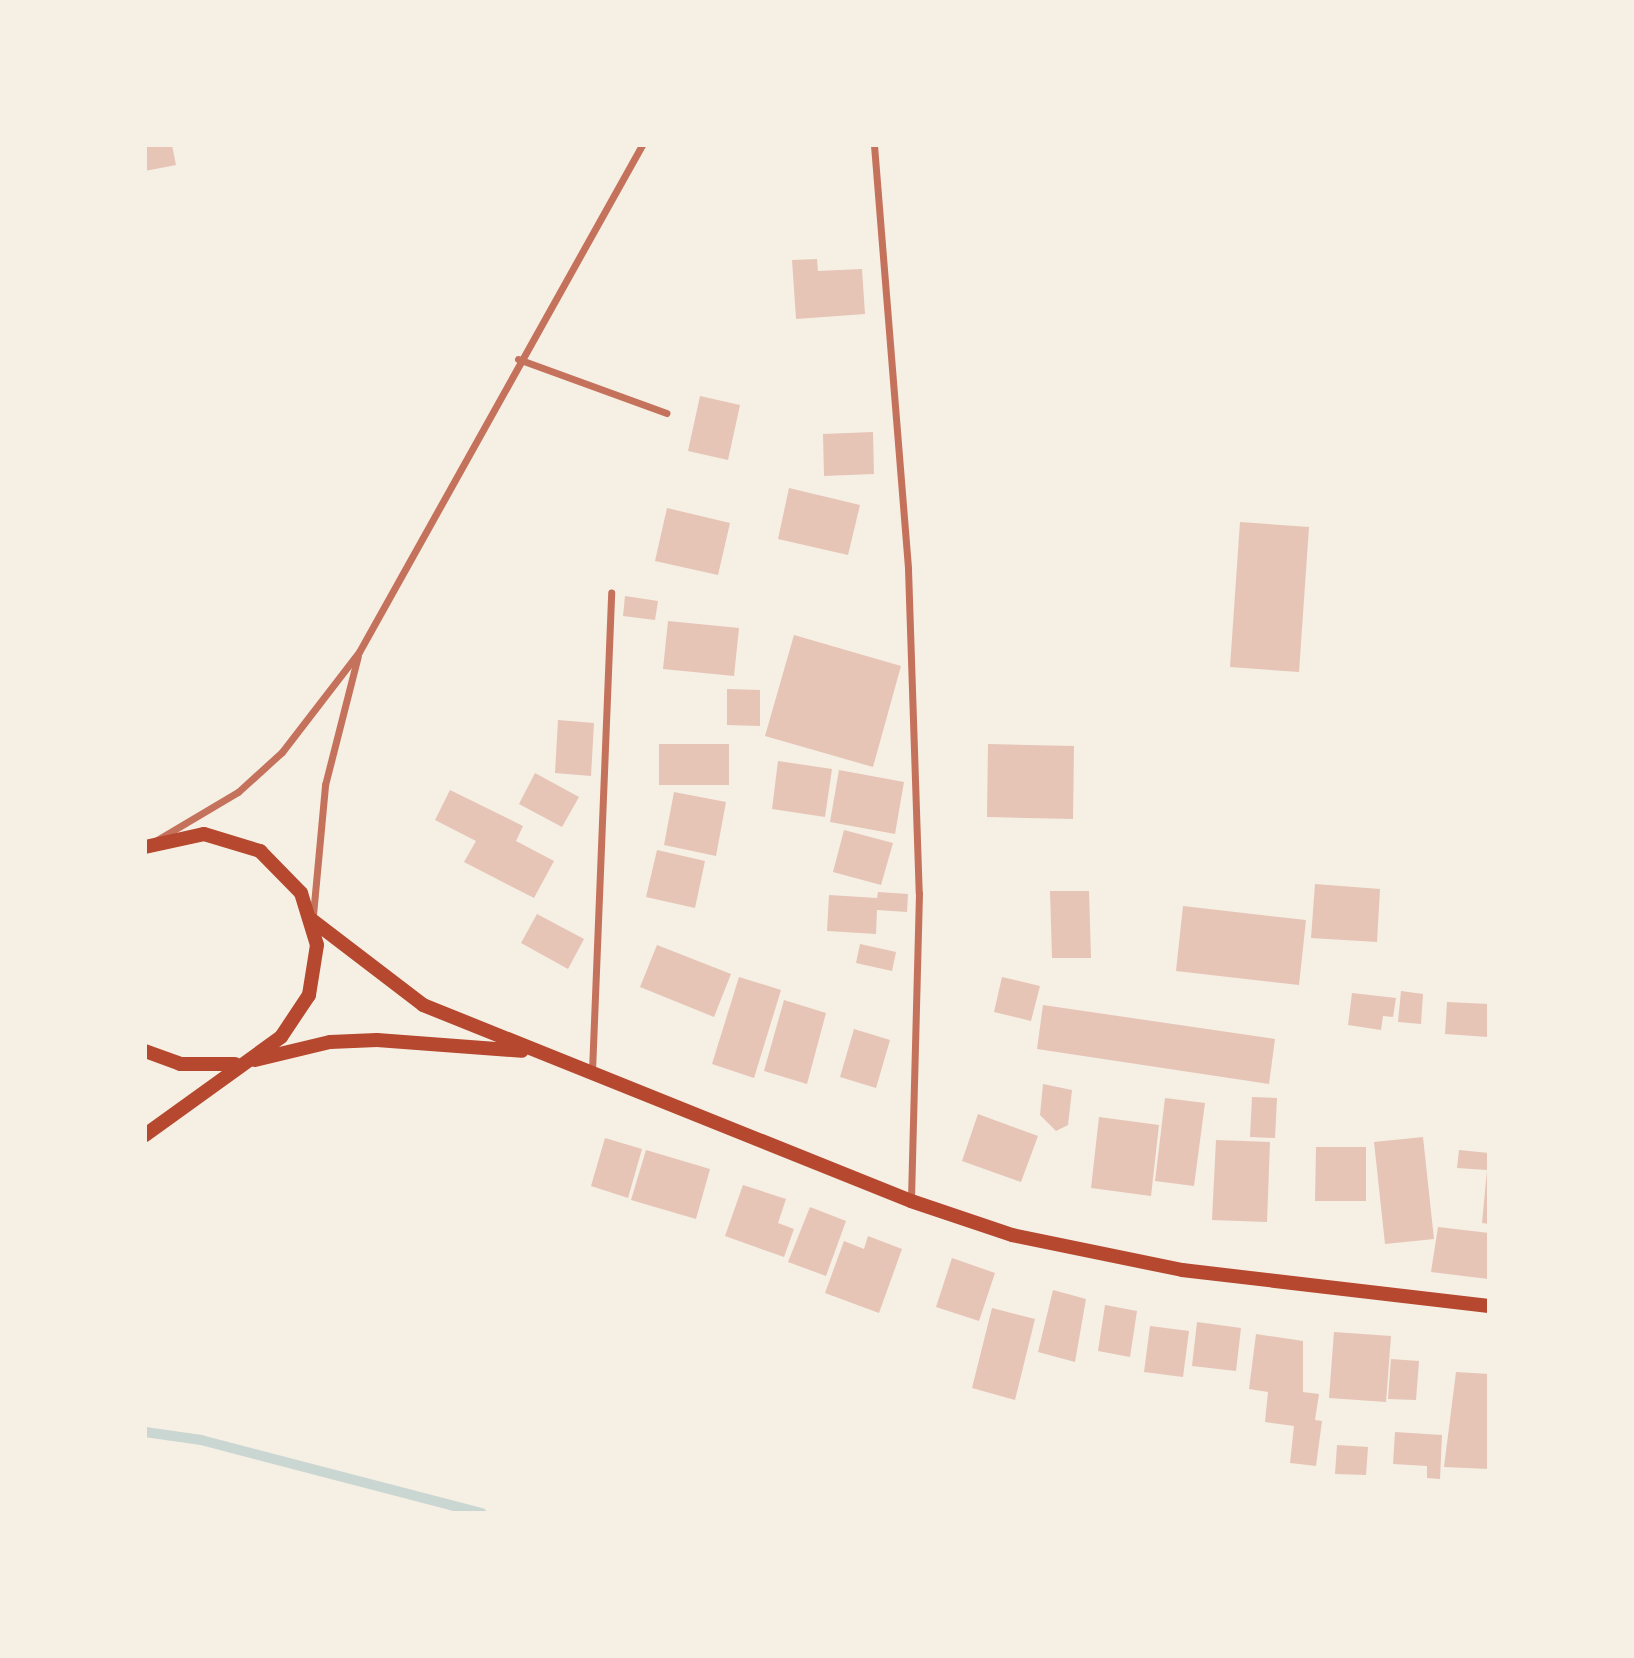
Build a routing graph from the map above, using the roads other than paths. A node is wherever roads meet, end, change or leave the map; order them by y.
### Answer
1 (642, 145) edge
2 (874, 145) edge
3 (518, 359) junction
4 (666, 413) dead end
5 (611, 592) dead end
6 (359, 652) junction
7 (146, 846) edge
8 (312, 920) junction
9 (145, 1051) edge
10 (538, 1052) junction
11 (238, 1063) junction
12 (592, 1071) junction
13 (145, 1135) edge
14 (911, 1201) junction
15 (1489, 1306) edge

1 - 3 street
2 - 14 street
3 - 4 street
3 - 6 street
5 - 12 street
6 - 7 street
6 - 8 street
7 - 8 main road
8 - 10 main road
8 - 11 main road
9 - 11 main road
10 - 11 main road
10 - 12 main road
11 - 13 main road
12 - 14 main road
14 - 15 main road

